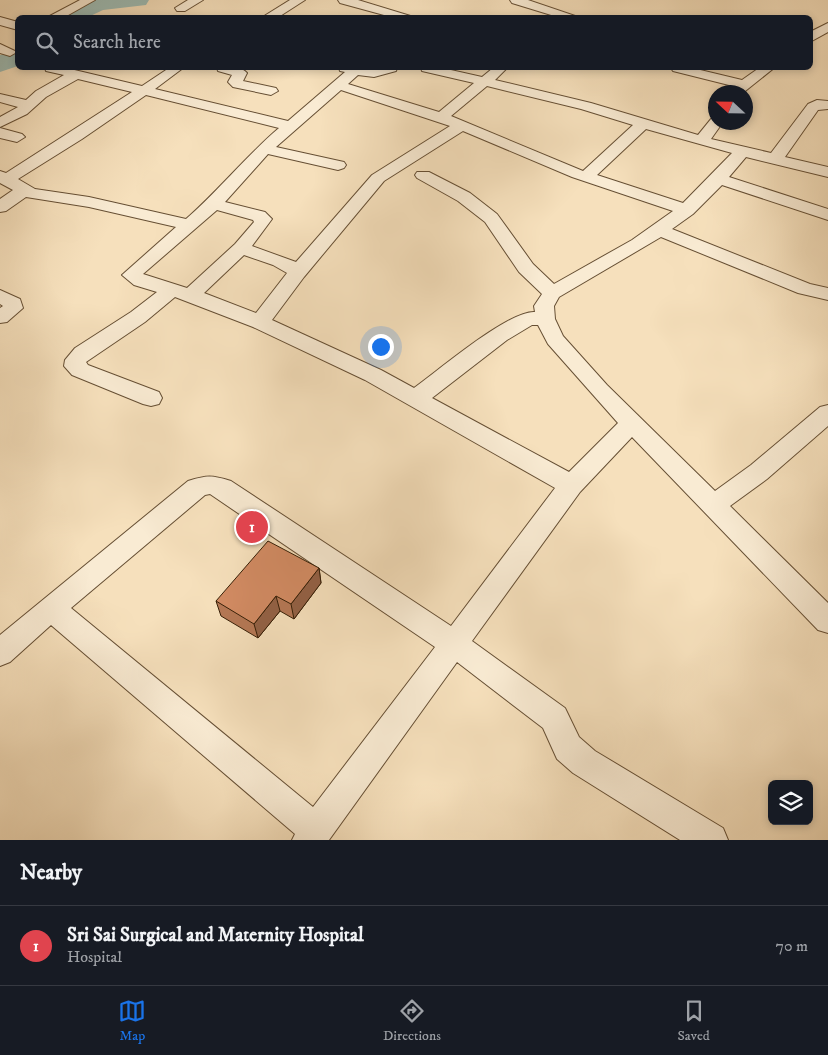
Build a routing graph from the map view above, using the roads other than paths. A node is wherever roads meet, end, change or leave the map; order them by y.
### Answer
1 (89, 0) edge
2 (197, 0) edge
3 (299, 0) edge
4 (344, 0) edge
5 (516, 0) edge
6 (572, 5) dead end
7 (181, 8) dead end
8 (58, 15) edge
9 (272, 15) edge
10 (400, 15) edge
11 (556, 15) edge
12 (560, 15) edge
13 (0, 21) edge
14 (15, 25) edge
15 (828, 27) edge
16 (813, 36) edge
17 (59, 70) edge
18 (174, 70) edge
19 (230, 70) edge
20 (349, 70) edge
21 (354, 70) edge
22 (387, 70) edge
23 (435, 70) edge
24 (498, 70) edge
25 (686, 70) edge
26 (764, 70) edge
27 (76, 74) junction
28 (482, 82) junction
29 (734, 85) edge
30 (745, 85) edge
31 (338, 86) junction
32 (143, 90) junction
33 (271, 91) dead end
34 (0, 98) edge
35 (28, 105) junction
36 (828, 105) edge
37 (441, 118) junction
38 (0, 123) edge
39 (644, 123) junction
40 (462, 125) junction
41 (290, 126) junction
42 (710, 130) edge
43 (0, 133) edge
44 (16, 137) dead end
45 (701, 141) junction
46 (264, 149) junction
47 (743, 151) junction
48 (775, 159) junction
49 (338, 165) dead end
50 (828, 172) edge
51 (422, 175) dead end
52 (587, 176) junction
53 (4, 178) edge
54 (719, 179) junction
55 (25, 190) junction
56 (213, 204) junction
57 (0, 207) edge
58 (686, 210) junction
59 (828, 215) edge
60 (190, 225) junction
61 (659, 230) junction
62 (241, 248) junction
63 (297, 273) junction
64 (182, 292) junction
65 (552, 293) junction
66 (828, 294) edge
67 (0, 296) edge
68 (0, 317) edge
69 (544, 319) junction
70 (260, 322) junction
71 (151, 398) dead end
72 (416, 398) junction
73 (828, 413) edge
74 (632, 423) junction
75 (571, 485) junction
76 (713, 505) junction
77 (51, 608) junction
78 (828, 620) edge
79 (453, 643) junction
80 (0, 653) edge
81 (313, 835) edge
82 (711, 840) edge

1 - 8 street
2 - 7 street
3 - 9 street
4 - 10 street
5 - 11 street
6 - 12 street
13 - 14 street
15 - 16 street
17 - 27 street
18 - 32 street
19 - 33 street
20 - 31 street
21 - 22 street
23 - 28 street
24 - 28 street
25 - 29 street
26 - 30 street
27 - 32 street
27 - 35 street
28 - 37 street
28 - 39 street
31 - 37 street
31 - 41 street
32 - 41 street
32 - 53 street
34 - 35 street
35 - 38 street
36 - 48 street
37 - 40 street
39 - 45 street
39 - 52 street
40 - 52 street
40 - 63 street
41 - 46 street
42 - 45 street
43 - 44 street
45 - 47 street
46 - 49 street
46 - 56 street
47 - 48 street
47 - 54 street
48 - 50 street
51 - 65 street
52 - 58 street
53 - 55 street
54 - 58 street
54 - 59 street
55 - 57 street
55 - 60 street
56 - 60 street
56 - 62 street
58 - 61 street
60 - 64 street
61 - 65 street
61 - 66 street
62 - 63 street
62 - 64 street
63 - 70 street
64 - 70 street
64 - 71 street
65 - 69 street
67 - 68 street
69 - 72 street
69 - 74 street
70 - 72 street
72 - 75 street
73 - 76 street
74 - 75 street
74 - 76 street
75 - 79 street
76 - 78 street
77 - 79 street
77 - 80 street
77 - 81 street
79 - 81 street
79 - 82 street

